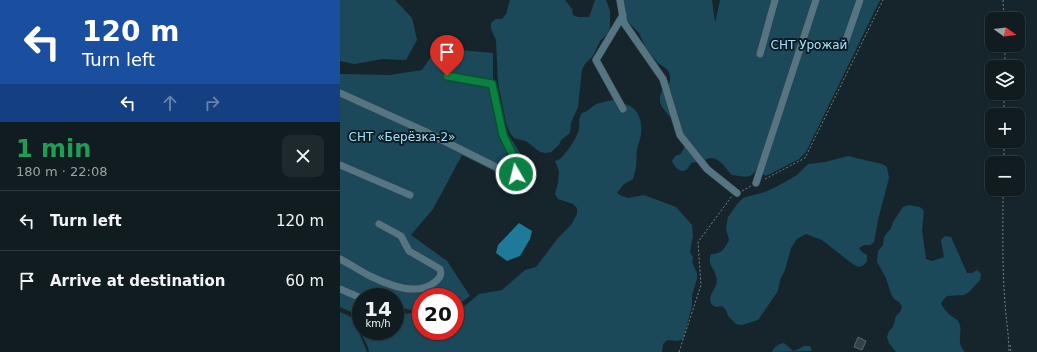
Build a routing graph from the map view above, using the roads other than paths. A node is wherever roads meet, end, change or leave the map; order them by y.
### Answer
1 (620, 0) edge
2 (816, 0) edge
3 (860, 0) edge
4 (773, 1) edge
5 (623, 15) junction
6 (844, 46) dead end
7 (760, 54) dead end
8 (447, 76) dead end
9 (340, 93) edge
10 (623, 109) dead end
11 (340, 165) edge
12 (756, 183) road end
13 (737, 193) road end
14 (410, 195) dead end
15 (379, 224) dead end
16 (340, 259) edge
17 (340, 289) edge
18 (352, 294) edge

1 - 5 lane
2 - 12 lane
3 - 6 lane
4 - 7 lane
5 - 10 lane
5 - 13 lane
8 - 9 lane
11 - 14 lane
15 - 16 lane
17 - 18 lane

